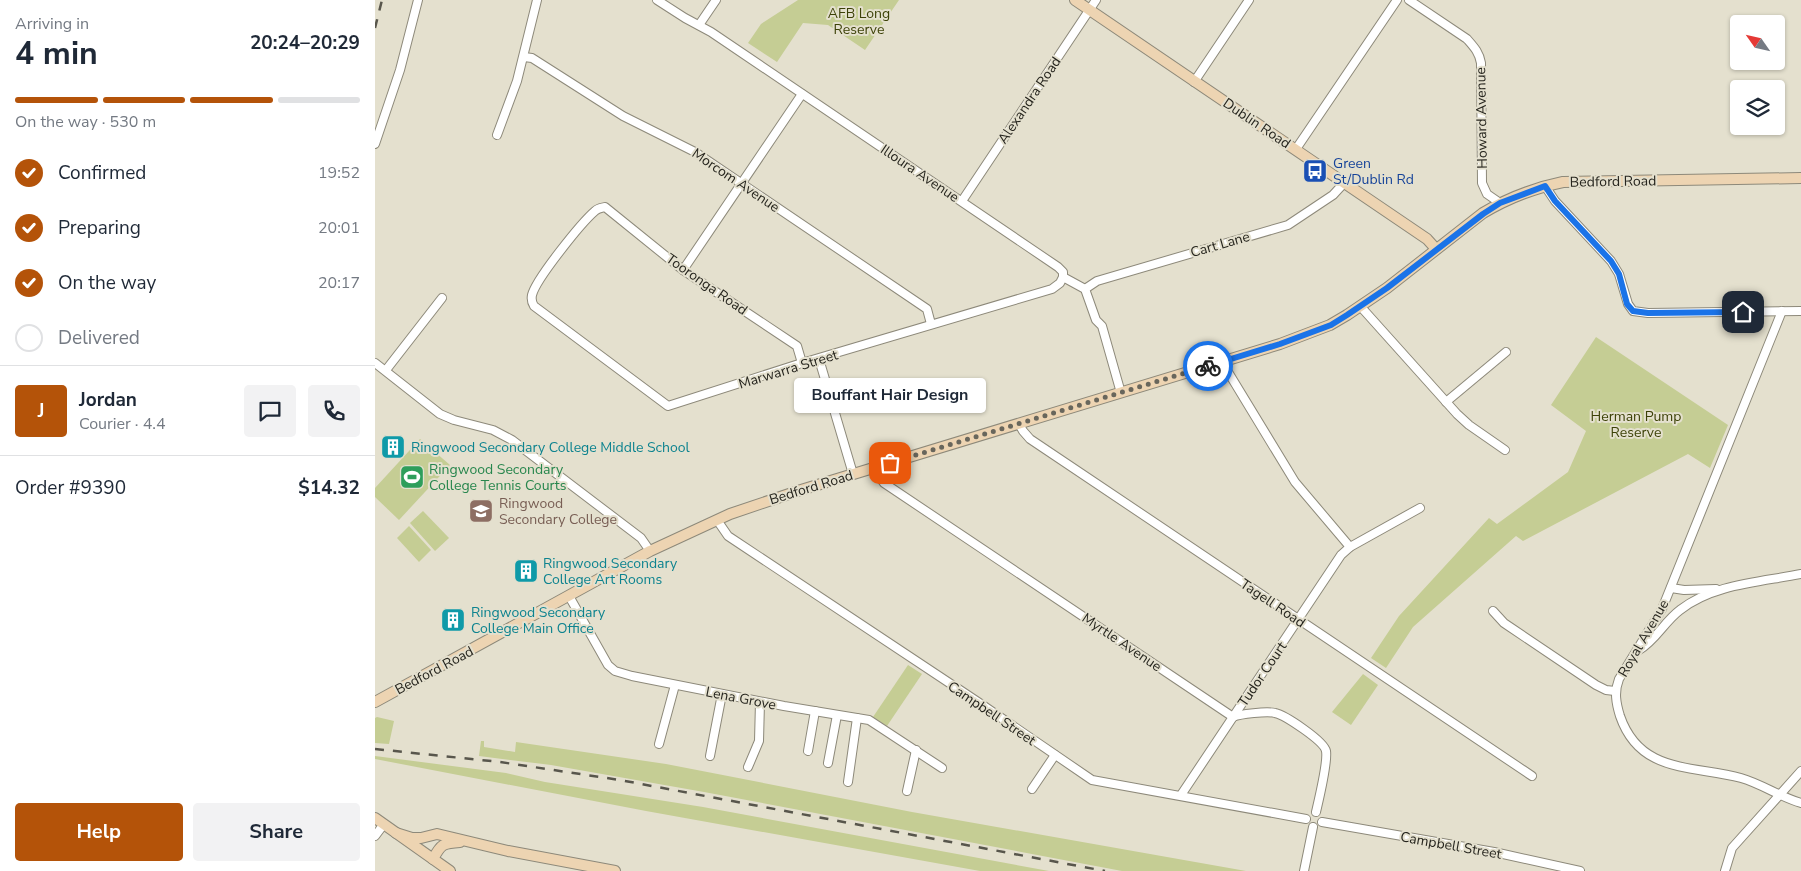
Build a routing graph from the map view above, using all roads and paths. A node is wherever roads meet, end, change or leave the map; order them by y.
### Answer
1 (418, 0) edge
2 (537, 0) edge
3 (657, 0) edge
4 (715, 0) edge
5 (1075, 0) edge
6 (1096, 0) edge
7 (1249, 0) edge
8 (1397, 0) edge
9 (1409, 0) edge
10 (1089, 10) junction
11 (699, 25) junction
12 (524, 57) junction
13 (1194, 82) junction
14 (802, 94) junction
15 (497, 135) dead end
16 (375, 144) edge
17 (1296, 149) junction
18 (1801, 178) edge
19 (1345, 182) junction
20 (742, 183) junction
21 (1545, 186) junction
22 (962, 201) junction
23 (1500, 203) junction
24 (1436, 249) junction
25 (683, 270) junction
26 (1063, 277) junction
27 (1085, 289) junction
28 (442, 298) dead end
29 (534, 306) joint
30 (1361, 307) junction
31 (1782, 311) junction
32 (1801, 311) edge
33 (931, 324) junction
34 (1506, 352) dead end
35 (819, 359) junction
36 (375, 362) edge
37 (1222, 362) junction
38 (802, 363) junction
39 (386, 370) junction
40 (1121, 393) junction
41 (1446, 402) junction
42 (1019, 424) junction
43 (1505, 450) dead end
44 (873, 468) junction
45 (853, 474) junction
46 (1420, 508) dead end
47 (717, 520) junction
48 (1350, 547) junction
49 (650, 551) junction
50 (1801, 574) edge
51 (1671, 588) junction
52 (1723, 589) junction
53 (569, 596) junction
54 (1493, 611) dead end
55 (1299, 620) junction
56 (1636, 652) junction
57 (675, 684) junction
58 (1615, 691) junction
59 (722, 694) junction
60 (375, 702) edge
61 (761, 702) junction
62 (815, 712) junction
63 (837, 715) junction
64 (1233, 717) junction
65 (857, 718) junction
66 (659, 744) dead end
67 (916, 750) junction
68 (808, 751) dead end
69 (1055, 755) junction
70 (710, 756) dead end
71 (828, 763) dead end
72 (748, 767) dead end
73 (941, 768) dead end
74 (1801, 771) edge
75 (1532, 776) dead end
76 (848, 782) dead end
77 (1032, 789) dead end
78 (907, 791) dead end
79 (1779, 794) junction
80 (1181, 795) junction
81 (1801, 803) edge
82 (1316, 812) junction
83 (1307, 818) junction
84 (379, 821) edge
85 (1322, 822) junction
86 (1313, 827) junction
87 (396, 833) junction
88 (375, 836) edge
89 (465, 841) junction
90 (433, 859) junction
91 (450, 871) edge
92 (615, 871) edge
93 (1304, 871) edge
94 (1580, 871) edge
95 (1725, 871) edge

1 - 16 street
2 - 12 street
3 - 11 street, Illoura Avenue
4 - 11 street
5 - 10 main road, Dublin Road
6 - 10 street, Alexandra Road
7 - 13 street
8 - 17 street
9 - 23 street, Howard Avenue
10 - 13 main road, Dublin Road
10 - 22 street, Alexandra Road
11 - 14 street, Illoura Avenue
12 - 15 street
12 - 20 street, Morcom Avenue
13 - 17 main road, Dublin Road
14 - 20 street
14 - 22 street, Illoura Avenue
17 - 19 main road, Dublin Road
18 - 21 main road, Bedford Road
19 - 24 main road, Dublin Road
19 - 27 street, Cart Lane
20 - 25 street
20 - 33 street, Morcom Avenue
21 - 23 main road, Bedford Road
21 - 31 street
22 - 26 street, Illoura Avenue
23 - 24 main road, Bedford Road
24 - 30 main road, Bedford Road
25 - 29 street, Tooronga Road
25 - 38 street, Tooronga Road
26 - 27 street, Illoura Avenue
26 - 33 street, Marwarra Street
27 - 40 street
28 - 39 street
29 - 38 street, Marwarra Street
30 - 37 main road, Bedford Road
30 - 41 street
31 - 32 street
31 - 51 street, Royal Avenue
33 - 35 street, Marwarra Street
34 - 41 street
35 - 38 street, Marwarra Street
35 - 45 street
36 - 39 street
37 - 40 main road, Bedford Road
37 - 48 street
39 - 49 street
40 - 42 main road, Bedford Road
41 - 43 street
42 - 44 main road, Bedford Road
42 - 55 street, Tagell Road
44 - 45 main road, Bedford Road
44 - 64 street, Myrtle Avenue
45 - 47 main road, Bedford Road
46 - 48 street, Tudor Court
47 - 49 main road, Bedford Road
47 - 69 street, Campbell Street
48 - 55 street, Tudor Court
49 - 53 main road, Bedford Road
50 - 52 street
51 - 52 street
51 - 56 street, Royal Avenue
52 - 56 street
53 - 57 street, Lena Grove
53 - 60 main road, Bedford Road
54 - 58 street
55 - 64 street, Tudor Court
55 - 75 street, Tagell Road
56 - 58 street, Royal Avenue
57 - 59 street, Lena Grove
57 - 66 street
58 - 79 street, Royal Avenue
59 - 61 street, Lena Grove
59 - 70 street
61 - 62 street, Lena Grove
61 - 72 street
62 - 63 street, Lena Grove
62 - 68 street
63 - 65 street, Lena Grove
63 - 71 street
64 - 80 street, Tudor Court
64 - 82 street
65 - 67 street, Lena Grove
65 - 76 street
67 - 73 street, Lena Grove
67 - 78 street
69 - 77 street
69 - 80 street, Campbell Street
74 - 79 street
79 - 81 street, Royal Avenue
79 - 95 street
80 - 83 street, Campbell Street
82 - 83 street
82 - 85 street
83 - 86 street
84 - 87 main road
84 - 88 street
85 - 86 street
85 - 94 street, Campbell Street
86 - 93 street
87 - 89 main road
87 - 90 main road
89 - 90 main road
89 - 92 main road
90 - 91 main road

